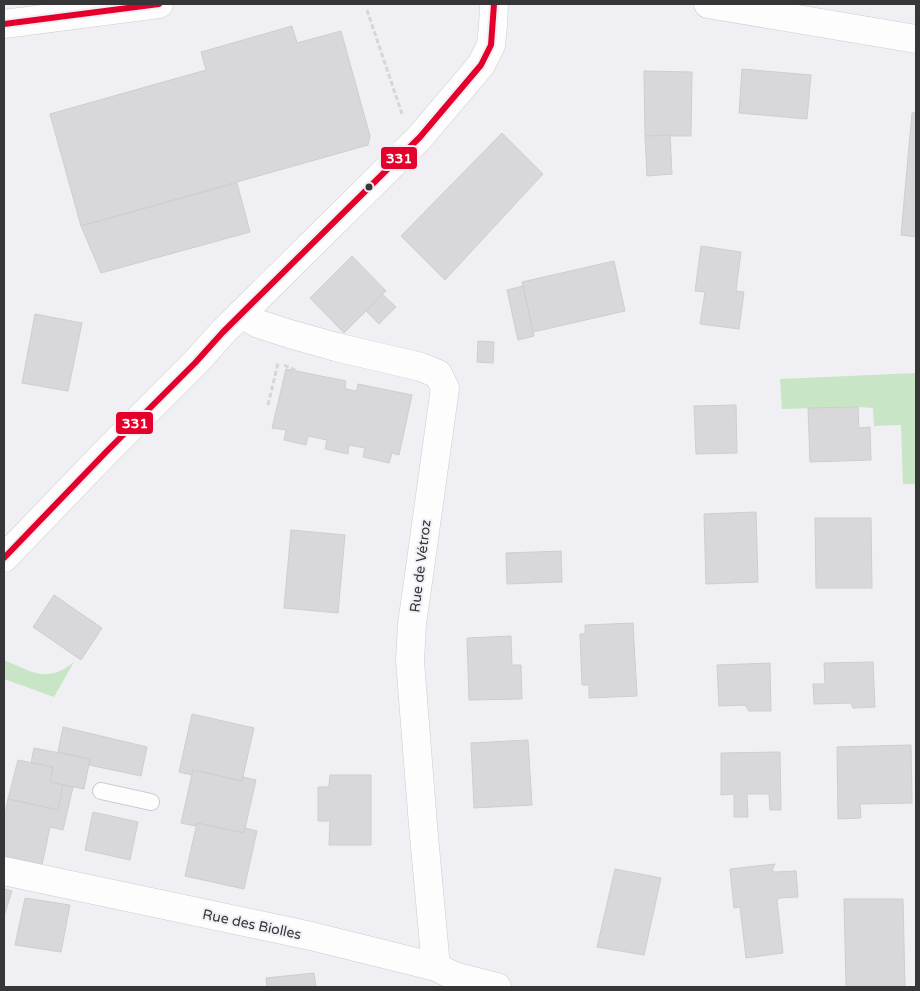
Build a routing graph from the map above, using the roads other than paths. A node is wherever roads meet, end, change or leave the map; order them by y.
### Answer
1 (159, 4) edge
2 (494, 4) edge
3 (708, 4) edge
4 (4, 24) edge
5 (916, 38) edge
6 (241, 314) junction
7 (4, 558) edge
8 (101, 791) dead end
9 (151, 802) dead end
10 (4, 871) edge
11 (448, 977) edge
12 (497, 987) edge

1 - 4 street
2 - 6 street
3 - 5 street
6 - 7 street
6 - 11 street, Rue de Vétroz
8 - 9 lane
10 - 11 street, Rue des Biolles
11 - 12 street, Rue des Biolles

